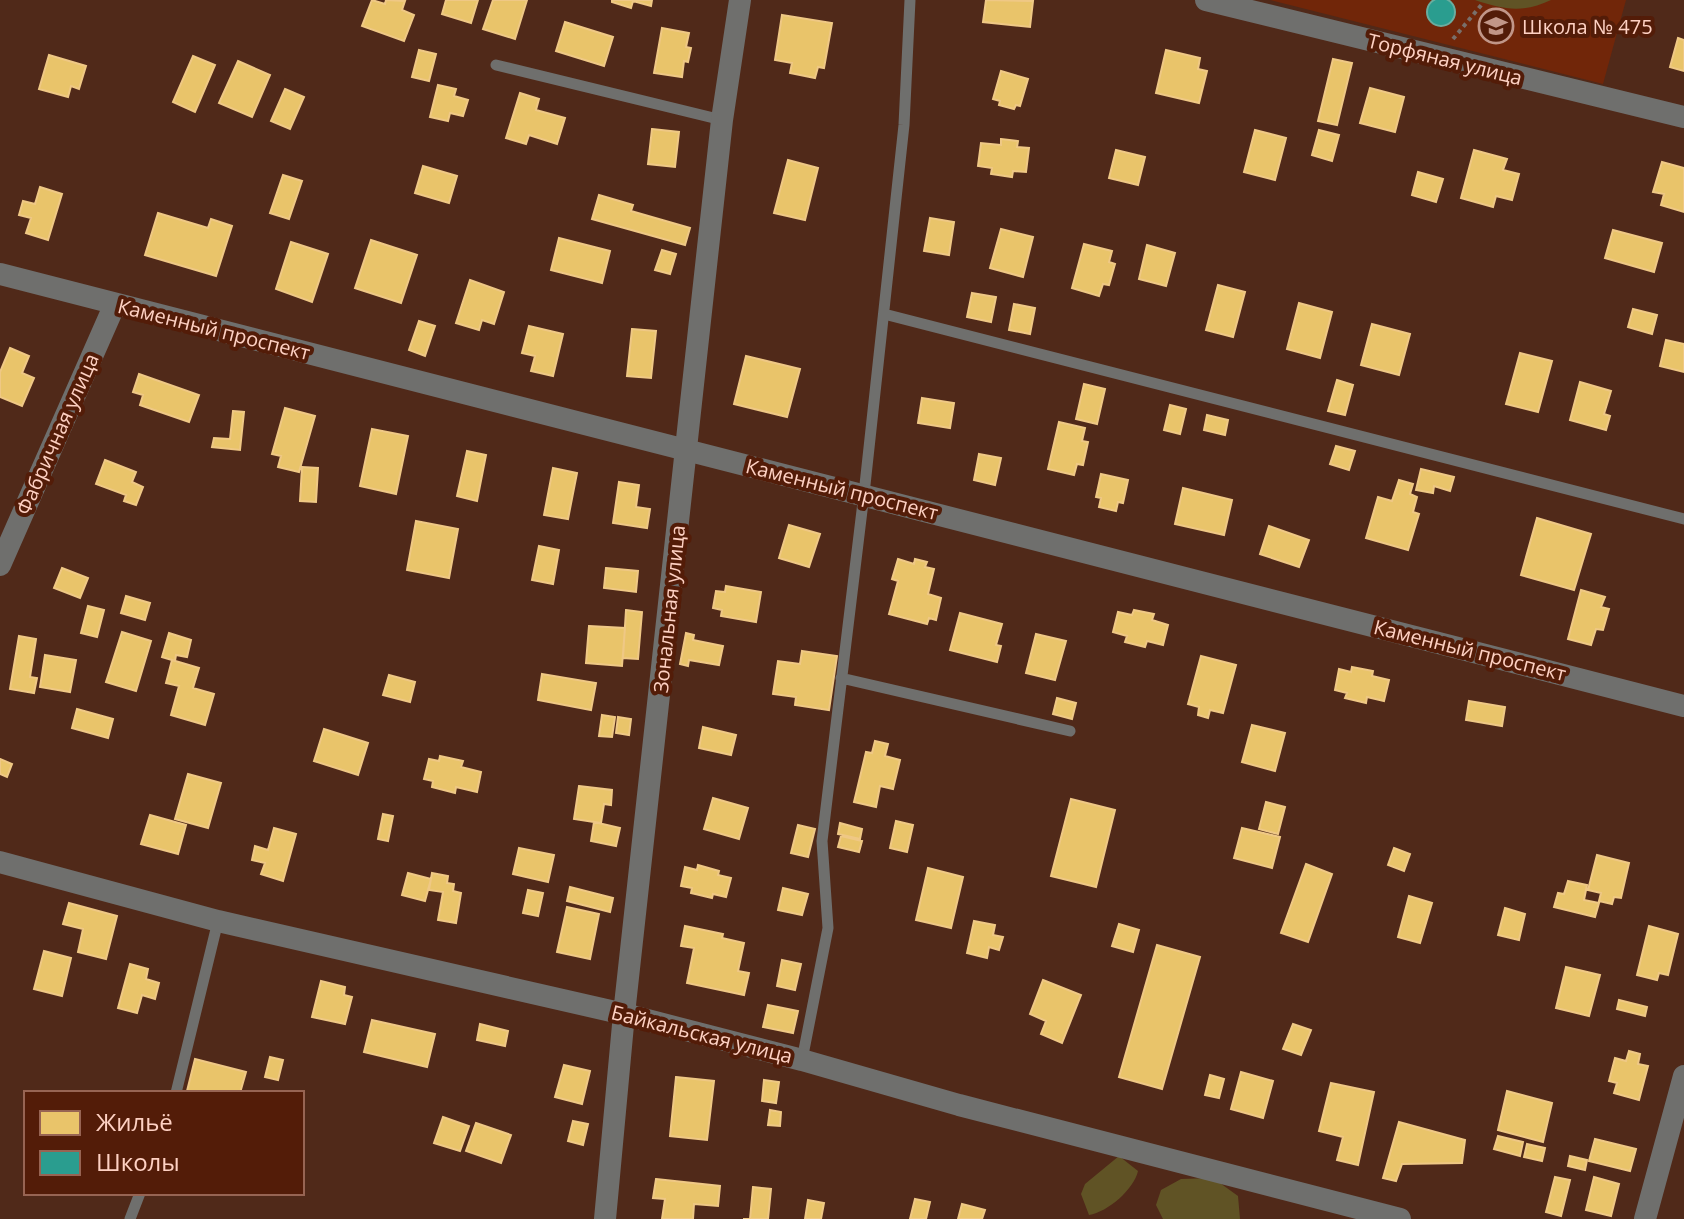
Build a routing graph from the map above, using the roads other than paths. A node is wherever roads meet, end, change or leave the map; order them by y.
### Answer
1 (740, 0) edge
2 (910, 0) edge
3 (1206, 0) edge
4 (496, 65) dead end
5 (1684, 117) edge
6 (722, 120) junction
7 (0, 274) edge
8 (115, 304) junction
9 (884, 314) junction
10 (687, 449) junction
11 (864, 494) junction
12 (1684, 519) edge
13 (0, 565) edge
14 (841, 678) junction
15 (1684, 706) edge
16 (1070, 731) dead end
17 (0, 862) edge
18 (218, 921) junction
19 (624, 1014) junction
20 (802, 1060) junction
21 (1684, 1076) edge
22 (176, 1091) edge
23 (139, 1195) edge
24 (130, 1219) edge
25 (605, 1219) edge
26 (1400, 1219) edge
27 (1645, 1219) edge

1 - 6 street, Зональная улица
2 - 9 lane
3 - 5 street, Торфяная улица
4 - 6 lane
6 - 10 street, Зональная улица
7 - 8 street, Каменный проспект
8 - 10 street, Каменный проспект
8 - 13 street, Фабричная улица
9 - 11 lane
9 - 12 lane
10 - 11 street, Каменный проспект
10 - 19 street, Зональная улица
11 - 14 lane
11 - 15 street, Каменный проспект
14 - 16 lane
14 - 20 lane
17 - 18 street, Байкальская улица
18 - 19 street, Байкальская улица
18 - 22 lane
19 - 20 street, Байкальская улица
19 - 25 street, Зональная улица
20 - 26 street, Байкальская улица
21 - 27 street
23 - 24 lane

